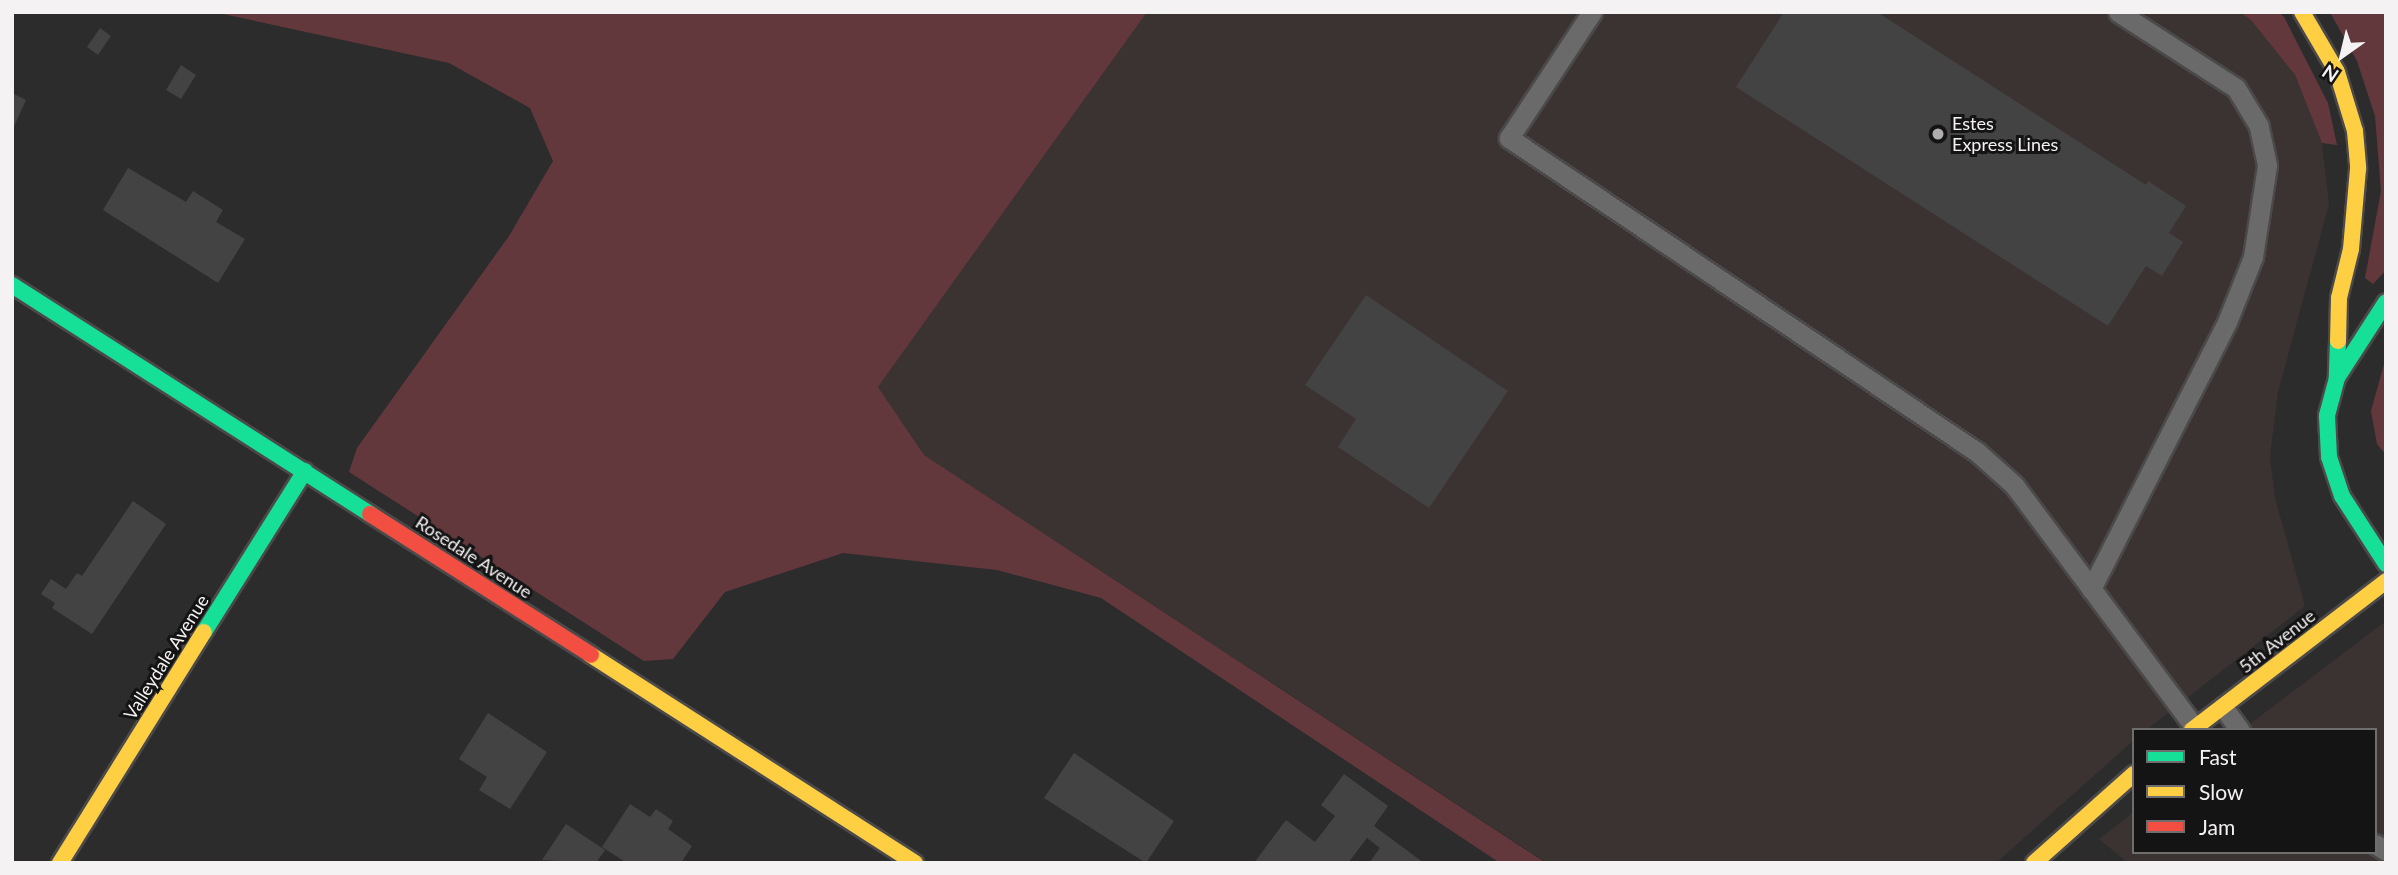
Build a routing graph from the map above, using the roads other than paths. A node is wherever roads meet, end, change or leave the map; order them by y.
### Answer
1 (1592, 12) edge
2 (2118, 12) edge
3 (2302, 12) edge
4 (12, 285) edge
5 (2386, 302) edge
6 (2336, 378) junction
7 (305, 471) junction
8 (2386, 564) edge
9 (2386, 581) edge
10 (2091, 589) junction
11 (2223, 706) junction
12 (2192, 728) edge
13 (2194, 728) edge
14 (2239, 728) edge
15 (2132, 776) edge
16 (60, 863) edge
17 (915, 863) edge
18 (2034, 863) edge

1 - 10 lane
2 - 10 lane
3 - 6 main road
4 - 7 main road, Rosedale Avenue
5 - 6 main road
6 - 8 main road
7 - 16 main road, Valleydale Avenue
7 - 17 main road, Rosedale Avenue
9 - 11 main road, 5th Avenue
10 - 12 lane
11 - 13 main road, 5th Avenue
11 - 14 lane
15 - 18 main road

